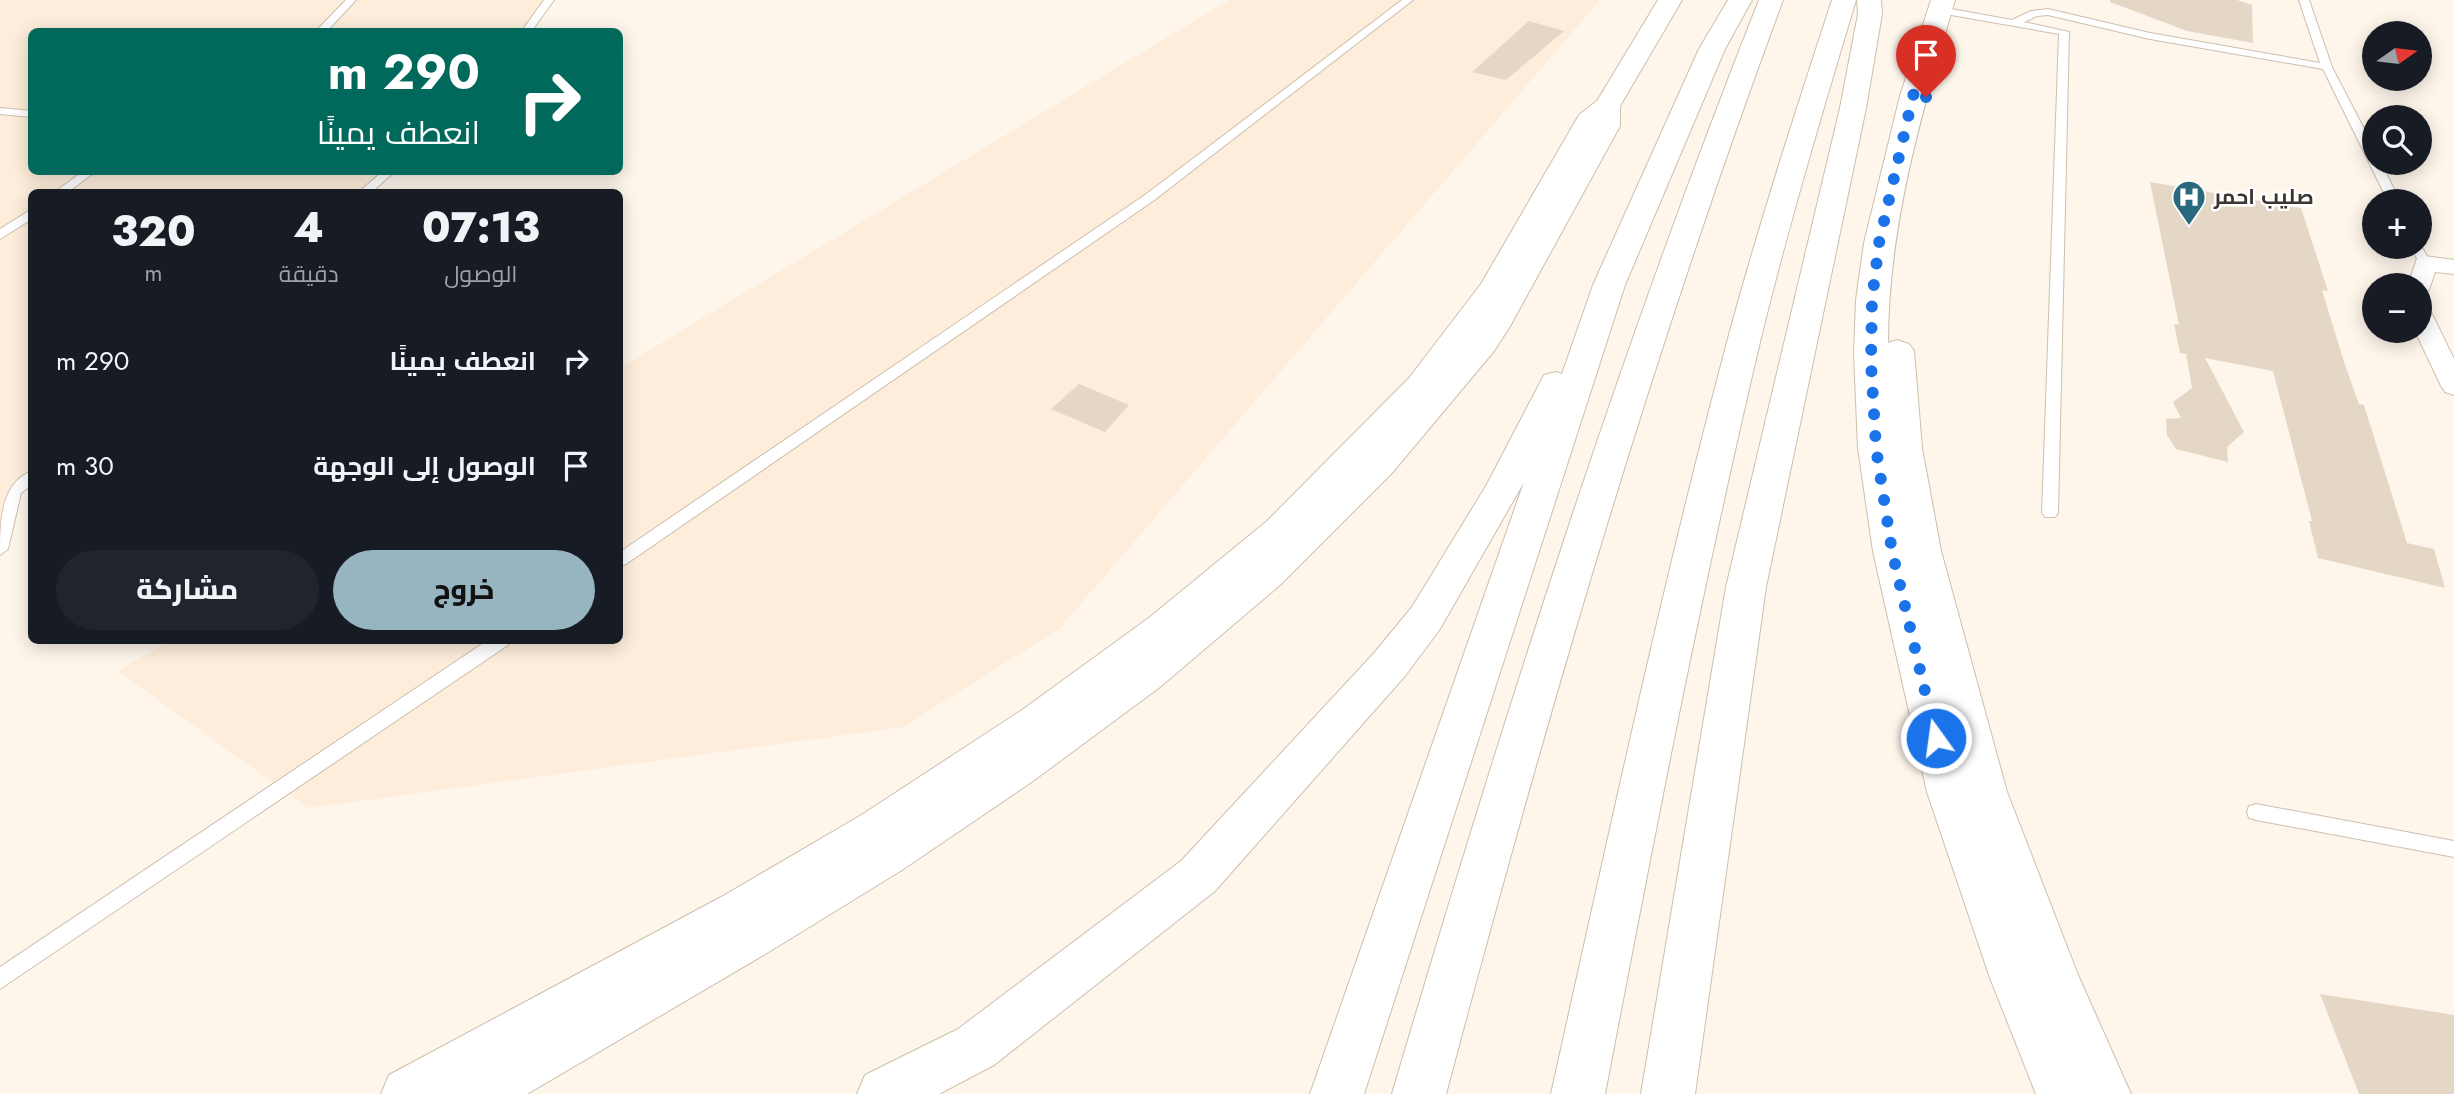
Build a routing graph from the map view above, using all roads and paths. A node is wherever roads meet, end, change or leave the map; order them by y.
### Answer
1 (351, 0) edge
2 (550, 0) edge
3 (1408, 0) edge
4 (1670, 0) edge
5 (1740, 0) edge
6 (1771, 0) edge
7 (1844, 0) edge
8 (1869, 0) edge
9 (2304, 0) edge
10 (1941, 5) edge
11 (2013, 23) junction
12 (324, 28) edge
13 (529, 28) edge
14 (1928, 54) junction
15 (2328, 67) junction
16 (1607, 106) junction
17 (0, 111) edge
18 (28, 114) edge
19 (2362, 136) edge
20 (85, 175) edge
21 (385, 175) edge
22 (65, 189) edge
23 (368, 189) edge
24 (28, 216) edge
25 (0, 235) edge
26 (2420, 265) edge
27 (2454, 267) edge
28 (1609, 285) junction
29 (2432, 339) edge
30 (2454, 386) edge
31 (28, 479) edge
32 (2050, 513) dead end
33 (0, 550) edge
34 (623, 558) edge
35 (496, 644) edge
36 (2256, 812) dead end
37 (2454, 849) edge
38 (0, 978) edge
39 (408, 1094) edge
40 (476, 1094) edge
41 (884, 1094) edge
42 (1337, 1094) edge
43 (1419, 1094) edge
44 (1578, 1094) edge
45 (1668, 1094) edge
46 (2063, 1094) edge
47 (2104, 1094) edge

1 - 12 lane
2 - 13 lane
3 - 34 lane
4 - 16 main road
5 - 28 main road
6 - 43 main road
7 - 44 main road
8 - 45 main road
9 - 15 lane
10 - 11 lane
10 - 14 main road
11 - 15 lane
11 - 32 lane
14 - 46 main road
14 - 47 main road
15 - 19 lane
16 - 39 main road
16 - 40 main road
17 - 18 lane
20 - 22 lane
21 - 23 lane
24 - 25 lane
26 - 27 street
28 - 41 main road
28 - 42 main road
29 - 30 street
31 - 33 lane
35 - 38 lane
36 - 37 lane

